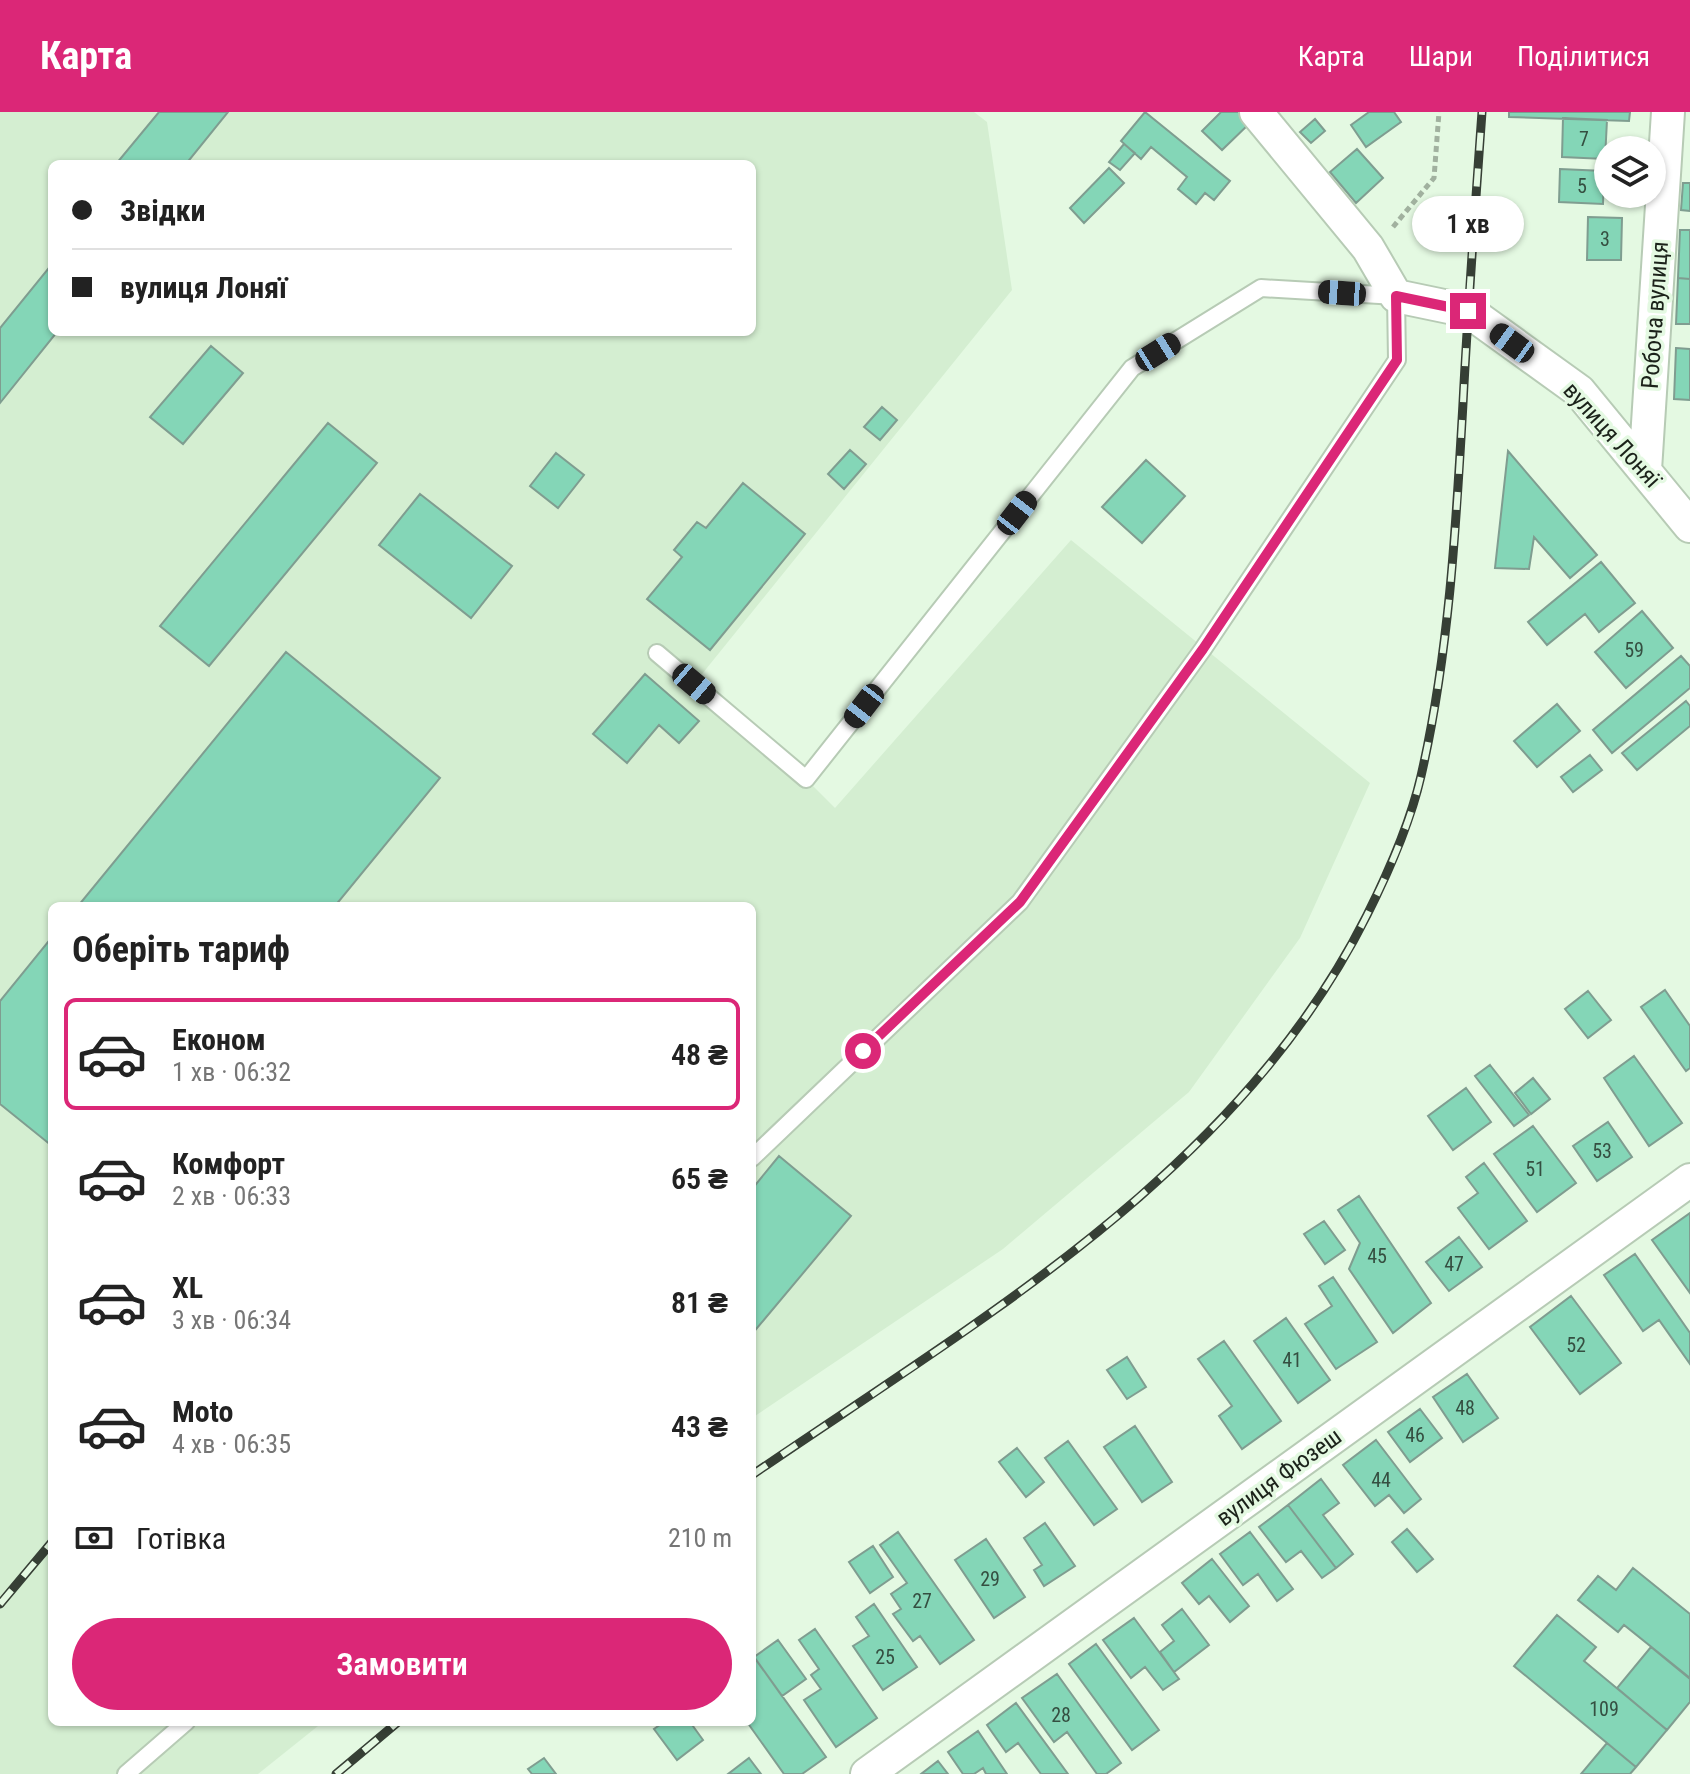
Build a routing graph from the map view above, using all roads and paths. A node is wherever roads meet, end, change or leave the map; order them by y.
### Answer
1 (1256, 112) edge
2 (1439, 112) edge
3 (1668, 112) edge
4 (1368, 248) junction
5 (1396, 296) junction
6 (1645, 470) junction
7 (1690, 526) edge
8 (657, 653) dead end
9 (756, 1154) edge
10 (1690, 1180) edge
11 (181, 1726) edge
12 (126, 1774) edge
13 (867, 1774) edge

1 - 4 street
2 - 4 path
3 - 6 street, Робоча вулиця
4 - 5 street
5 - 6 street, вулиця Лоняї
5 - 8 lane
5 - 9 lane
6 - 7 street, вулиця Лоняї
10 - 13 street, вулиця Фюзеш
11 - 12 lane

